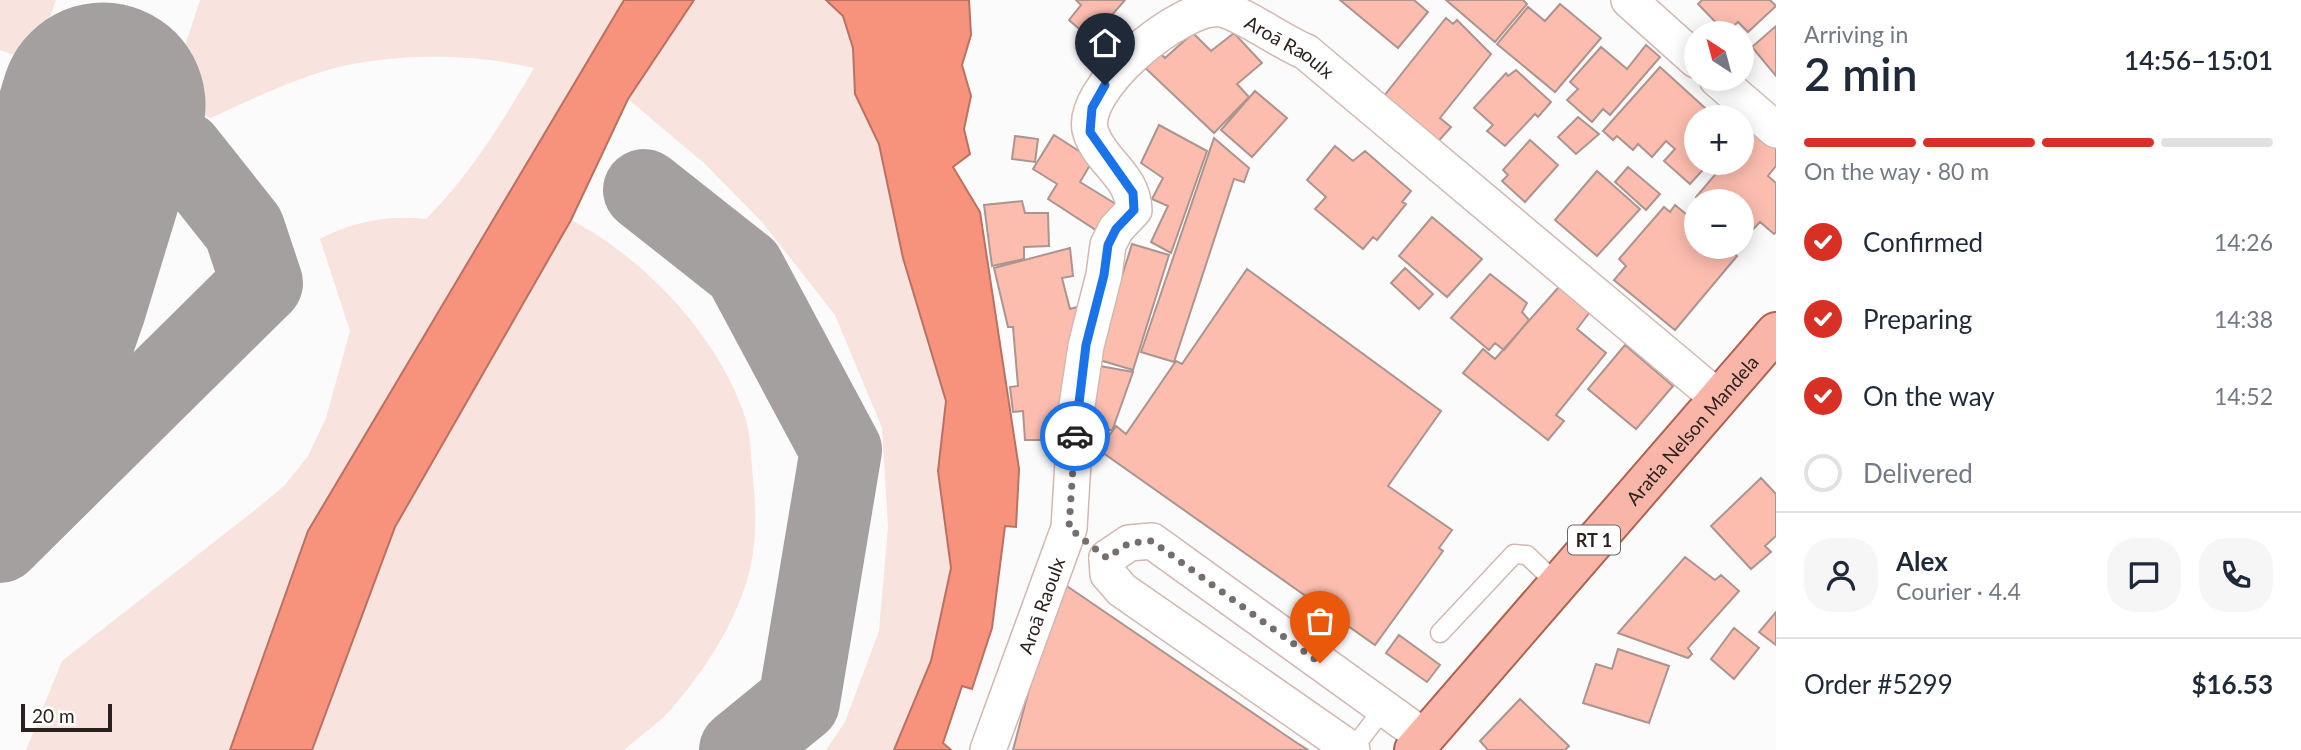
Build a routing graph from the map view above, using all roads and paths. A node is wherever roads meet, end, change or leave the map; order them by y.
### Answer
1 (1629, 0) edge
2 (1657, 0) edge
3 (1684, 23) edge
4 (1684, 49) edge
5 (1754, 86) edge
6 (1731, 91) edge
7 (1776, 107) edge
8 (1776, 130) edge
9 (1772, 345) edge
10 (1717, 397) junction
11 (1069, 528) junction
12 (1107, 558) junction
13 (1556, 583) junction
14 (1440, 633) dead end
15 (1383, 709) junction
16 (1419, 743) edge
17 (988, 750) edge
18 (1352, 750) edge

1 - 4 street
2 - 3 street
5 - 7 street
6 - 8 street
9 - 10 main road, Aratia Nelson Mandela / RT 1
10 - 11 street, Aroā Raoulx
10 - 13 main road, Aratia Nelson Mandela / RT 1
11 - 12 street
11 - 17 street, Aroā Raoulx
12 - 15 street
12 - 18 street
13 - 14 lane
13 - 16 main road, Aratia Nelson Mandela / RT 1
15 - 16 street
15 - 18 lane

